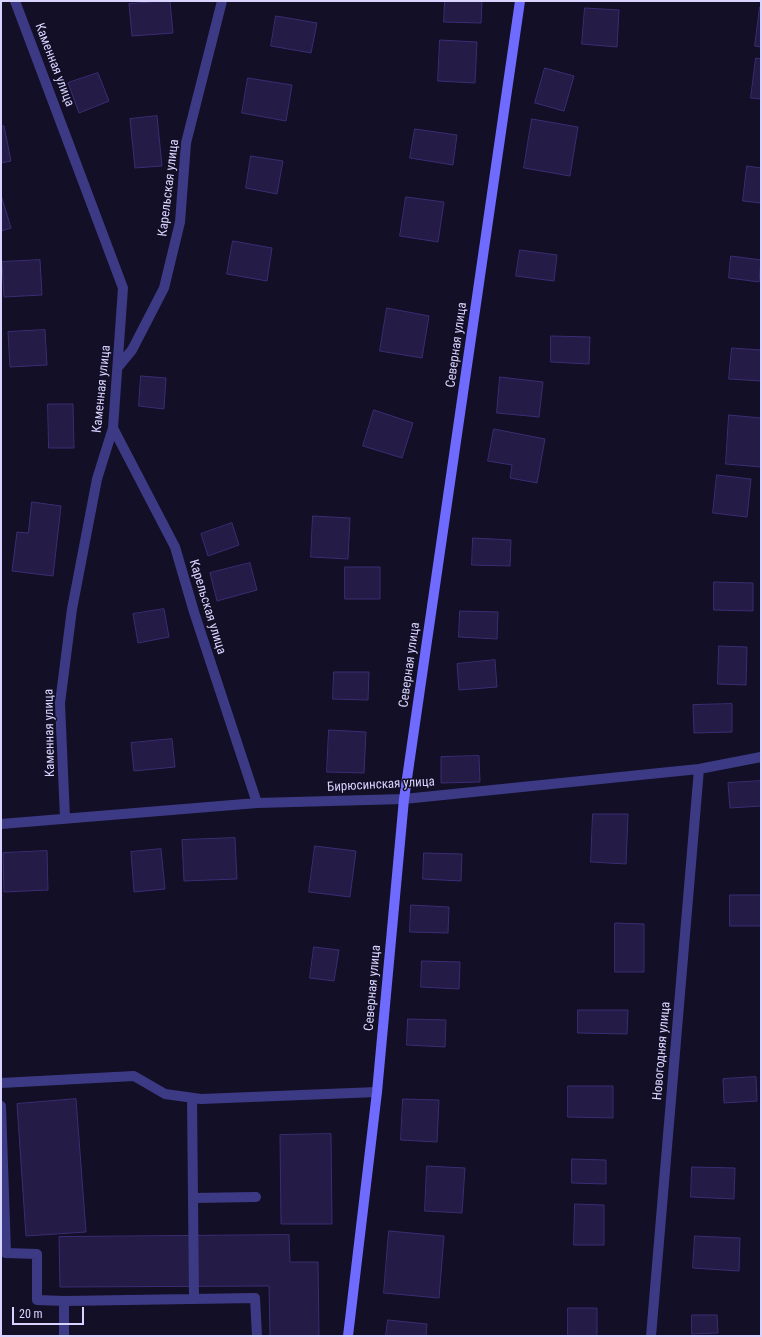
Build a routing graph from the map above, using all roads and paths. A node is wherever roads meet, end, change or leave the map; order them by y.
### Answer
1 (15, 1) edge
2 (222, 1) edge
3 (520, 1) edge
4 (118, 367) junction
5 (114, 428) junction
6 (761, 758) edge
7 (699, 769) junction
8 (404, 799) junction
9 (257, 803) junction
10 (65, 818) junction
11 (1, 824) edge
12 (1, 1083) edge
13 (377, 1092) junction
14 (192, 1098) junction
15 (1, 1106) edge
16 (256, 1197) dead end
17 (193, 1198) junction
18 (194, 1299) junction
19 (64, 1301) junction
20 (64, 1336) edge
21 (257, 1336) edge
22 (348, 1336) edge
23 (651, 1336) edge

1 - 4 street, Каменная улица
2 - 4 street, Карельская улица
3 - 8 main road, Северная улица
4 - 5 street, Каменная улица
5 - 9 street, Карельская улица
5 - 10 street, Каменная улица
6 - 7 street, Бирюсинская улица
7 - 8 street, Бирюсинская улица
7 - 23 street, Новогодняя улица
8 - 9 street, Бирюсинская улица
8 - 13 main road, Северная улица
9 - 10 street, Бирюсинская улица
10 - 11 street, Бирюсинская улица
12 - 14 street
13 - 14 street
13 - 22 main road, Северная улица
14 - 17 street
15 - 19 street
16 - 17 street
17 - 18 street
18 - 19 street
18 - 21 street
19 - 20 street

